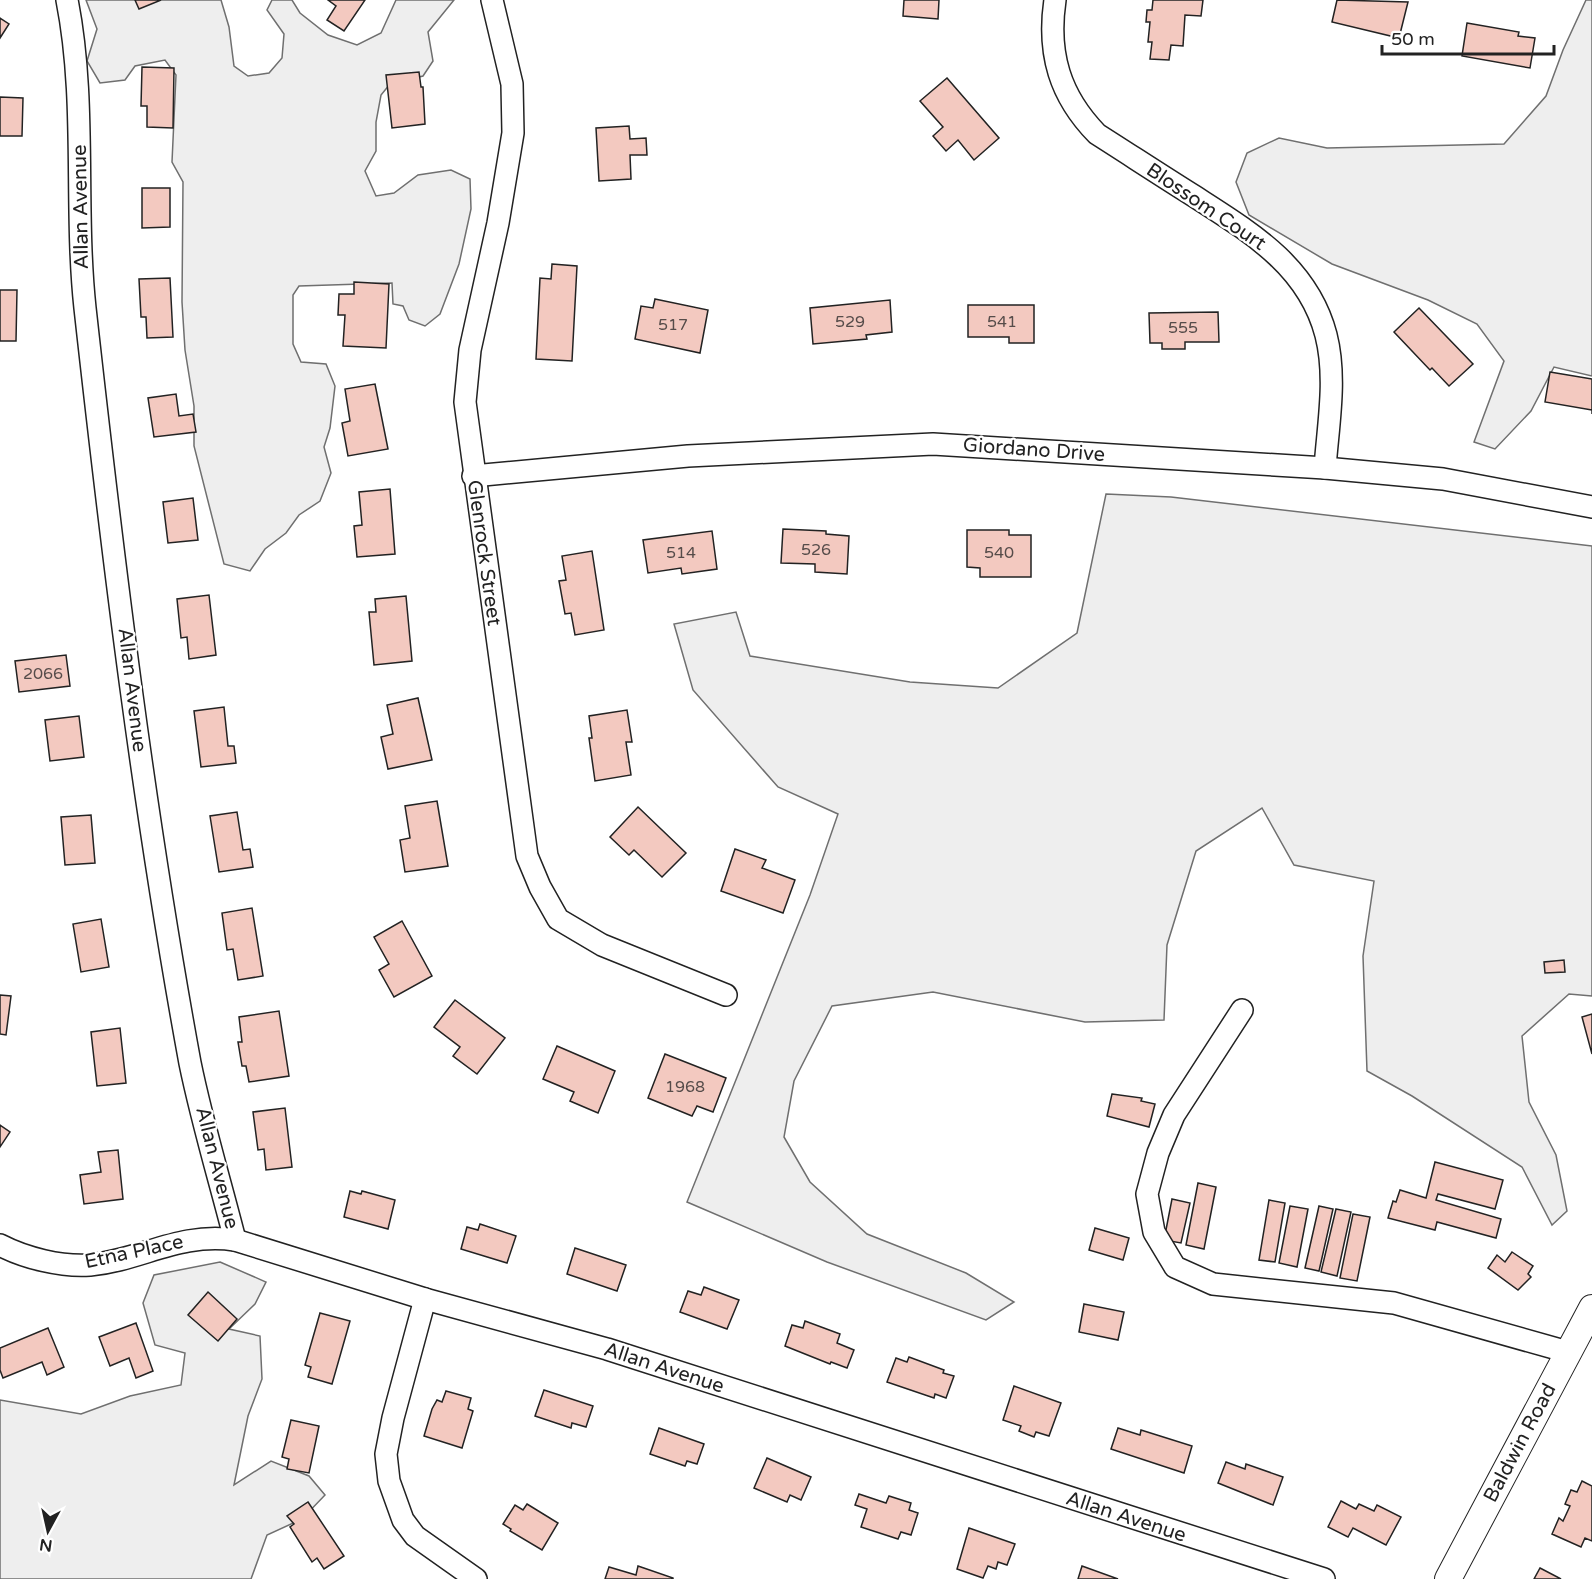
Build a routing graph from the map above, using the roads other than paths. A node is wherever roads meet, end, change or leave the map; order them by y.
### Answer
1 (68, 0) edge
2 (492, 0) edge
3 (1055, 0) edge
4 (1325, 468) junction
5 (473, 476) junction
6 (1592, 507) edge
7 (726, 995) dead end
8 (1242, 1010) dead end
9 (235, 1240) junction
10 (0, 1245) edge
11 (425, 1299) junction
12 (1592, 1308) edge
13 (1568, 1352) junction
14 (476, 1579) edge
15 (1324, 1579) edge
16 (1448, 1579) edge

1 - 9 street, Allan Avenue
2 - 5 street, Glenrock Street
3 - 4 street, Blossom Court
4 - 5 street, Giordano Drive
4 - 6 street, Giordano Drive
5 - 7 street, Glenrock Street
8 - 13 street
9 - 10 street, Etna Place
9 - 11 street, Allan Avenue
11 - 14 street
11 - 15 street, Allan Avenue
12 - 13 street, Baldwin Road
13 - 16 street, Baldwin Road

